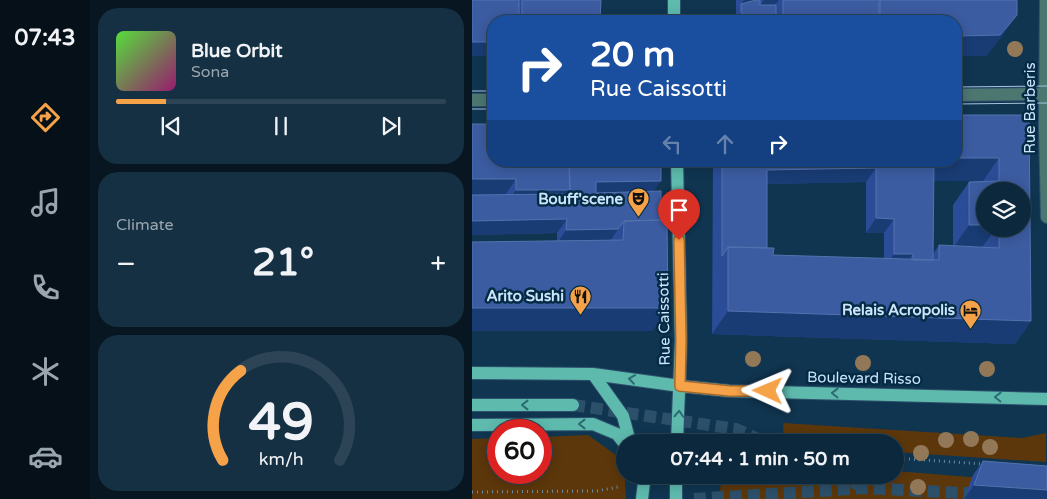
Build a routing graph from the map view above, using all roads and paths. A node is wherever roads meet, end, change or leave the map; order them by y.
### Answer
1 (674, 0) edge
2 (1046, 0) edge
3 (674, 15) edge
4 (1046, 94) edge
5 (962, 95) edge
6 (472, 100) edge
7 (487, 100) edge
8 (677, 167) edge
9 (1046, 217) edge
10 (472, 373) edge
11 (593, 374) junction
12 (680, 386) junction
13 (1046, 399) edge
14 (472, 405) edge
15 (574, 405) tunnel mouth
16 (472, 425) edge
17 (617, 434) edge
18 (628, 434) edge
19 (677, 434) edge
20 (904, 459) edge
21 (990, 464) edge
22 (623, 484) edge
23 (642, 484) edge
24 (676, 484) edge
25 (472, 492) edge
26 (642, 499) edge
27 (676, 499) edge

1 - 3 main road
2 - 4 street, Rue Barberis
4 - 5 street
4 - 9 street, Rue Barberis
6 - 7 street
8 - 12 main road, Rue Caissotti
10 - 11 main road, Boulevard Risso
12 -> 11 main road, Boulevard Risso
11 - 18 main road
13 -> 12 main road, Boulevard Risso
19 -> 12 main road, Rue Caissotti
15 -> 14 main road
17 -> 16 main road
20 - 21 path
22 - 25 path
23 - 26 main road
24 - 27 main road

